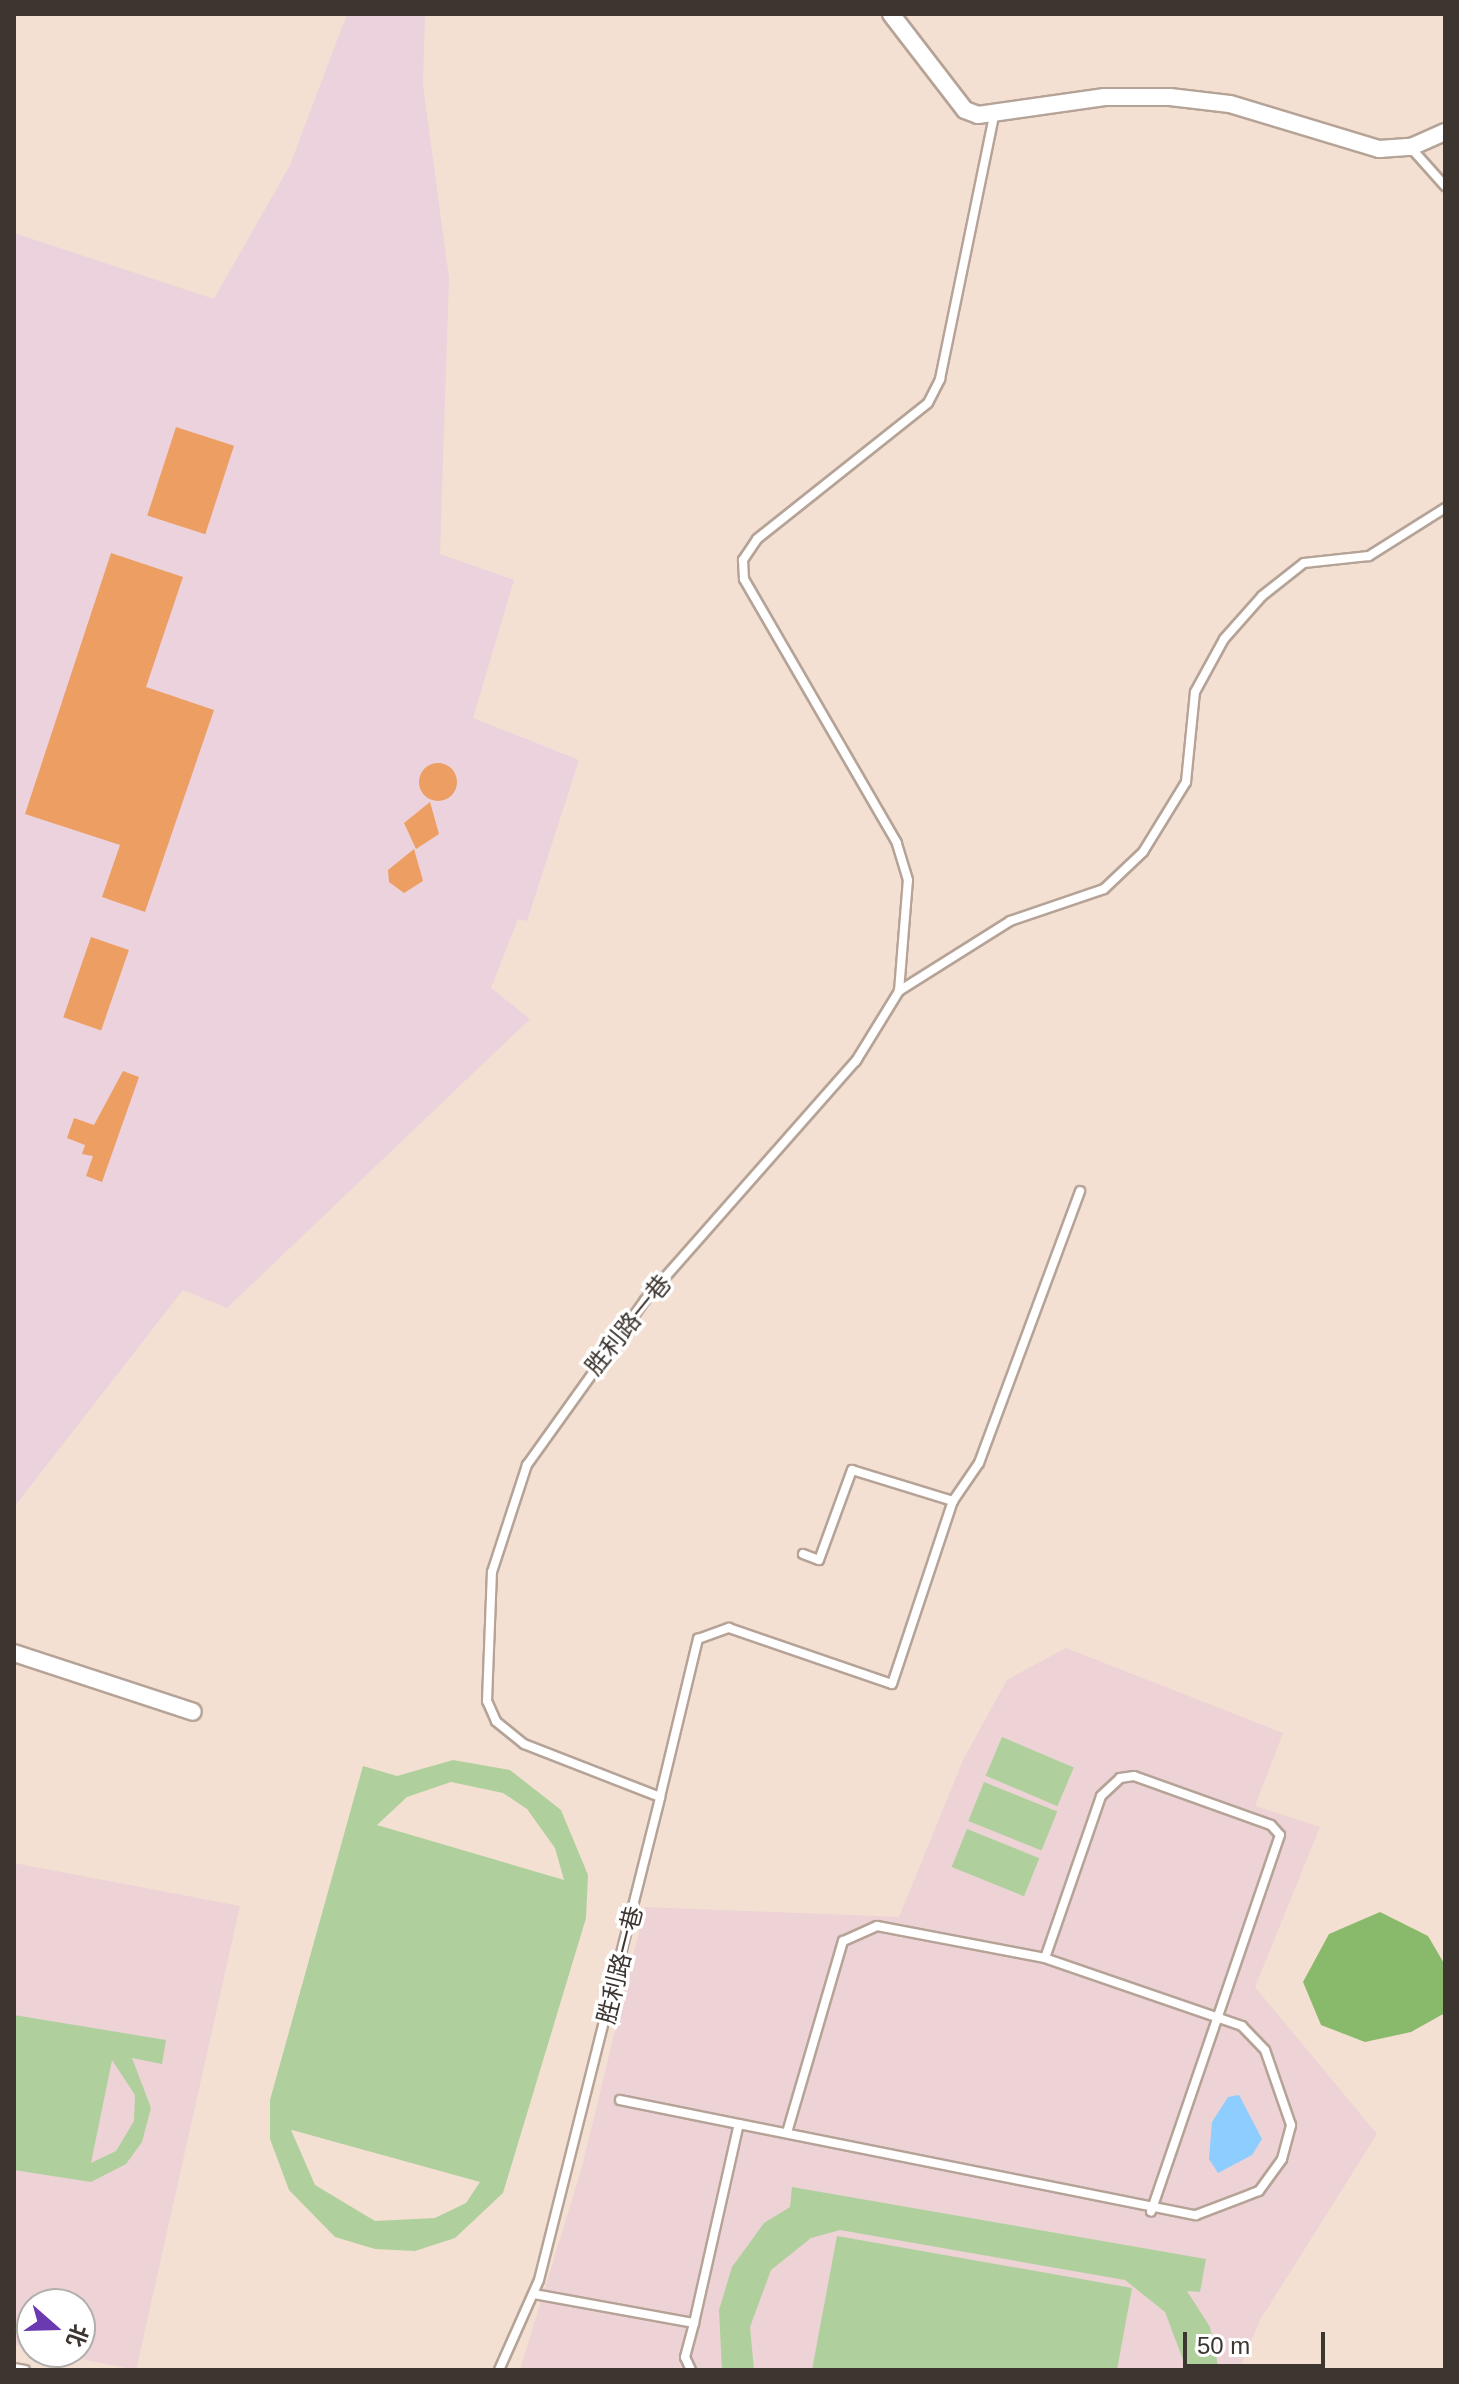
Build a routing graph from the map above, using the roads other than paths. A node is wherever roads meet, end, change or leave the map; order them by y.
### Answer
1 (891, 14) edge
2 (995, 112) junction
3 (1445, 132) edge
4 (1411, 147) junction
5 (1445, 186) edge
6 (1445, 508) edge
7 (899, 991) junction
8 (1080, 1191) dead end
9 (953, 1501) junction
10 (803, 1554) dead end
11 (14, 1653) edge
12 (193, 1712) dead end
13 (660, 1797) junction
14 (1045, 1958) junction
15 (1219, 2018) junction
16 (620, 2100) dead end
17 (739, 2124) junction
18 (787, 2133) junction
19 (1151, 2212) junction
20 (534, 2294) junction
21 (694, 2323) junction
22 (14, 2368) edge
23 (25, 2370) edge
24 (499, 2370) edge
25 (691, 2370) edge

1 - 2 street
2 - 4 street
2 - 7 lane
3 - 4 street
4 - 5 lane
6 - 7 lane, 胜利路一巷
7 - 13 lane, 胜利路一巷
8 - 9 lane
9 - 10 lane
9 - 13 lane
11 - 12 street
13 - 20 lane, 胜利路一巷
14 - 15 lane
14 - 15 lane
14 - 18 lane
15 - 19 lane
15 - 19 lane
16 - 17 lane
17 - 18 lane
17 - 21 lane
18 - 19 lane
20 - 21 lane
20 - 24 lane, 胜利路一巷
21 - 25 lane
22 - 23 lane

